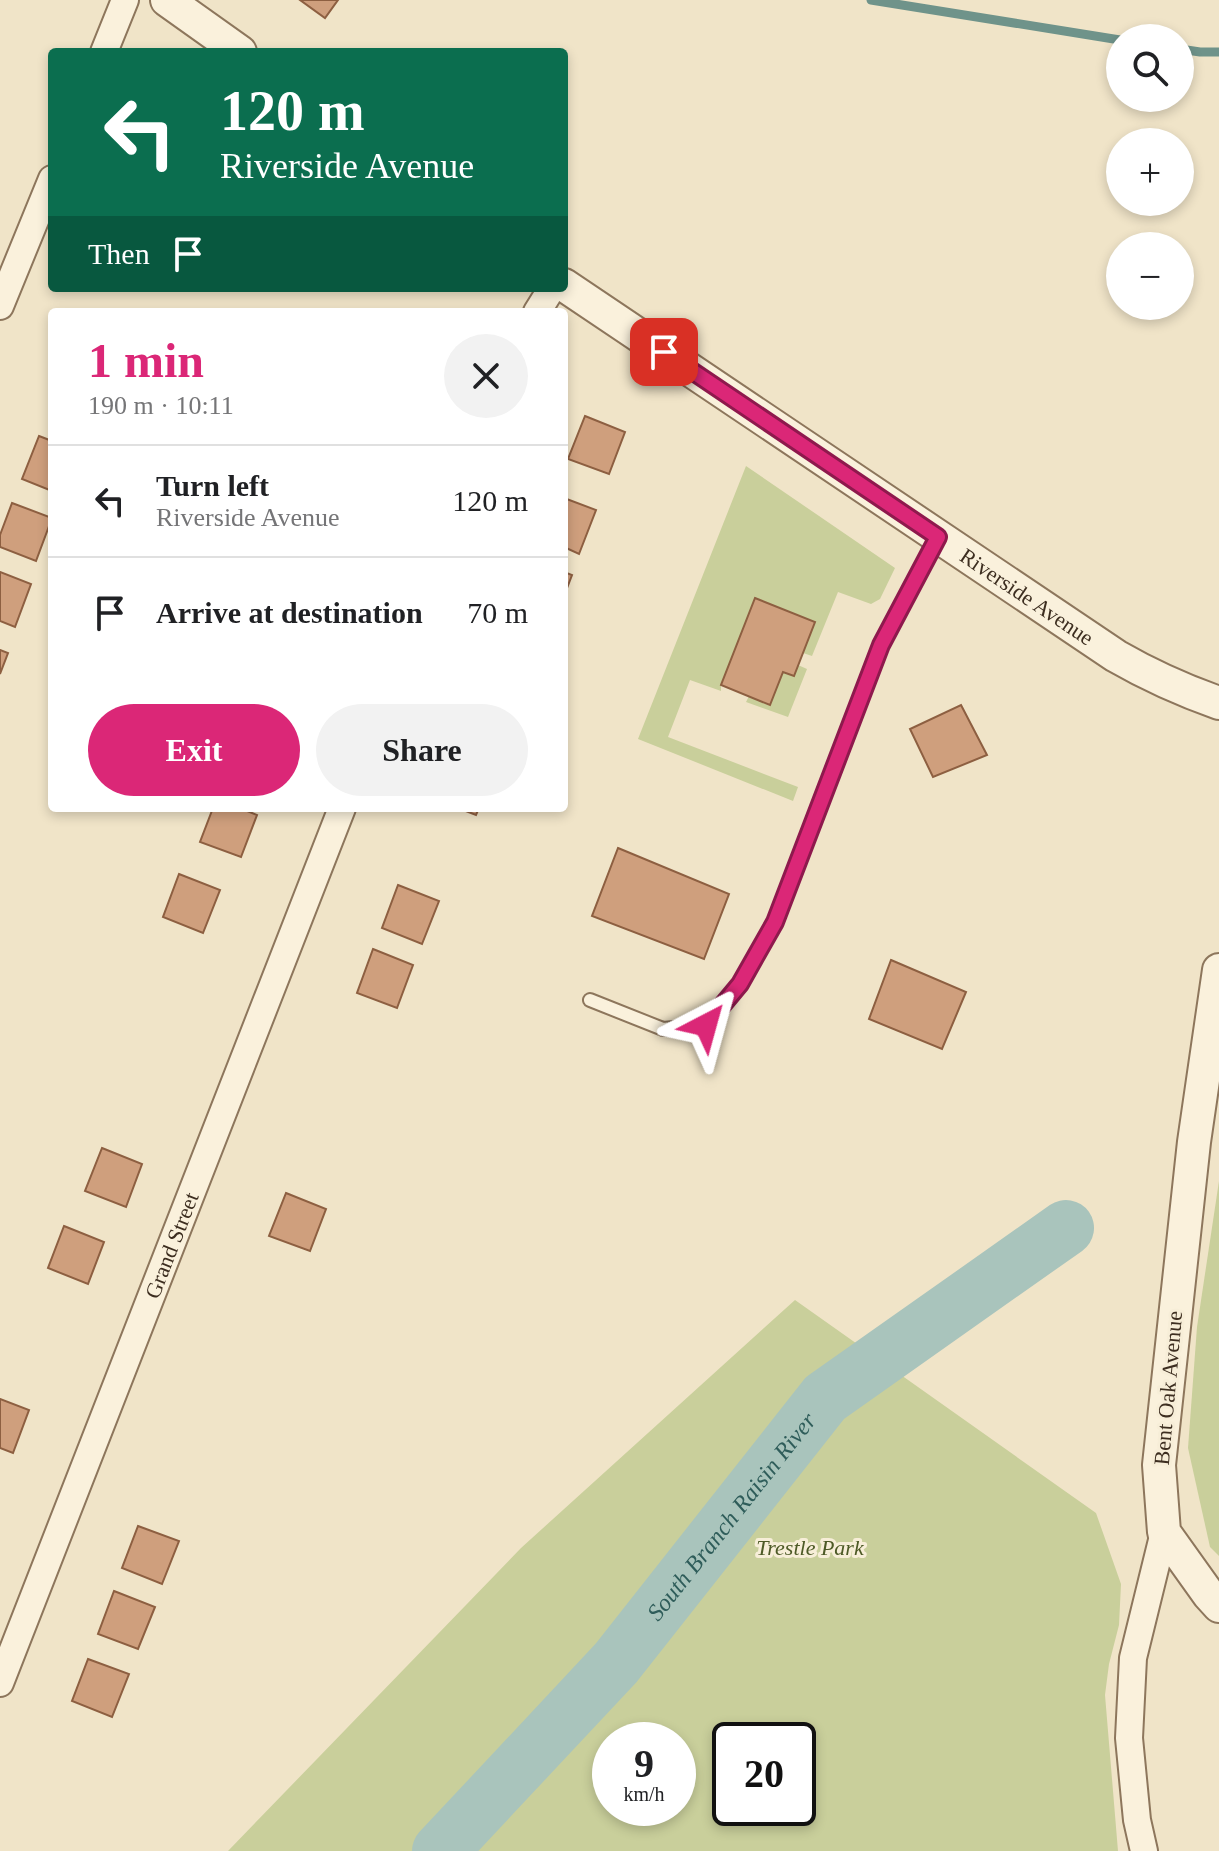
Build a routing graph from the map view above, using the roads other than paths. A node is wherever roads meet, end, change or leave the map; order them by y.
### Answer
1 (125, 0) edge
2 (167, 0) edge
3 (106, 48) edge
4 (234, 48) edge
5 (48, 189) edge
6 (568, 288) edge
7 (0, 306) edge
8 (938, 537) junction
9 (1219, 703) edge
10 (340, 812) edge
11 (1219, 970) edge
12 (590, 1000) dead end
13 (1164, 1532) junction
14 (1219, 1606) edge
15 (0, 1683) edge
16 (1144, 1851) edge

1 - 3 street
2 - 4 street
5 - 7 street
6 - 8 street, Riverside Avenue
8 - 9 street, Riverside Avenue
8 - 12 lane
10 - 15 street, Grand Street
11 - 13 street, Bent Oak Avenue
13 - 14 street
13 - 16 street, Bent Oak Avenue

